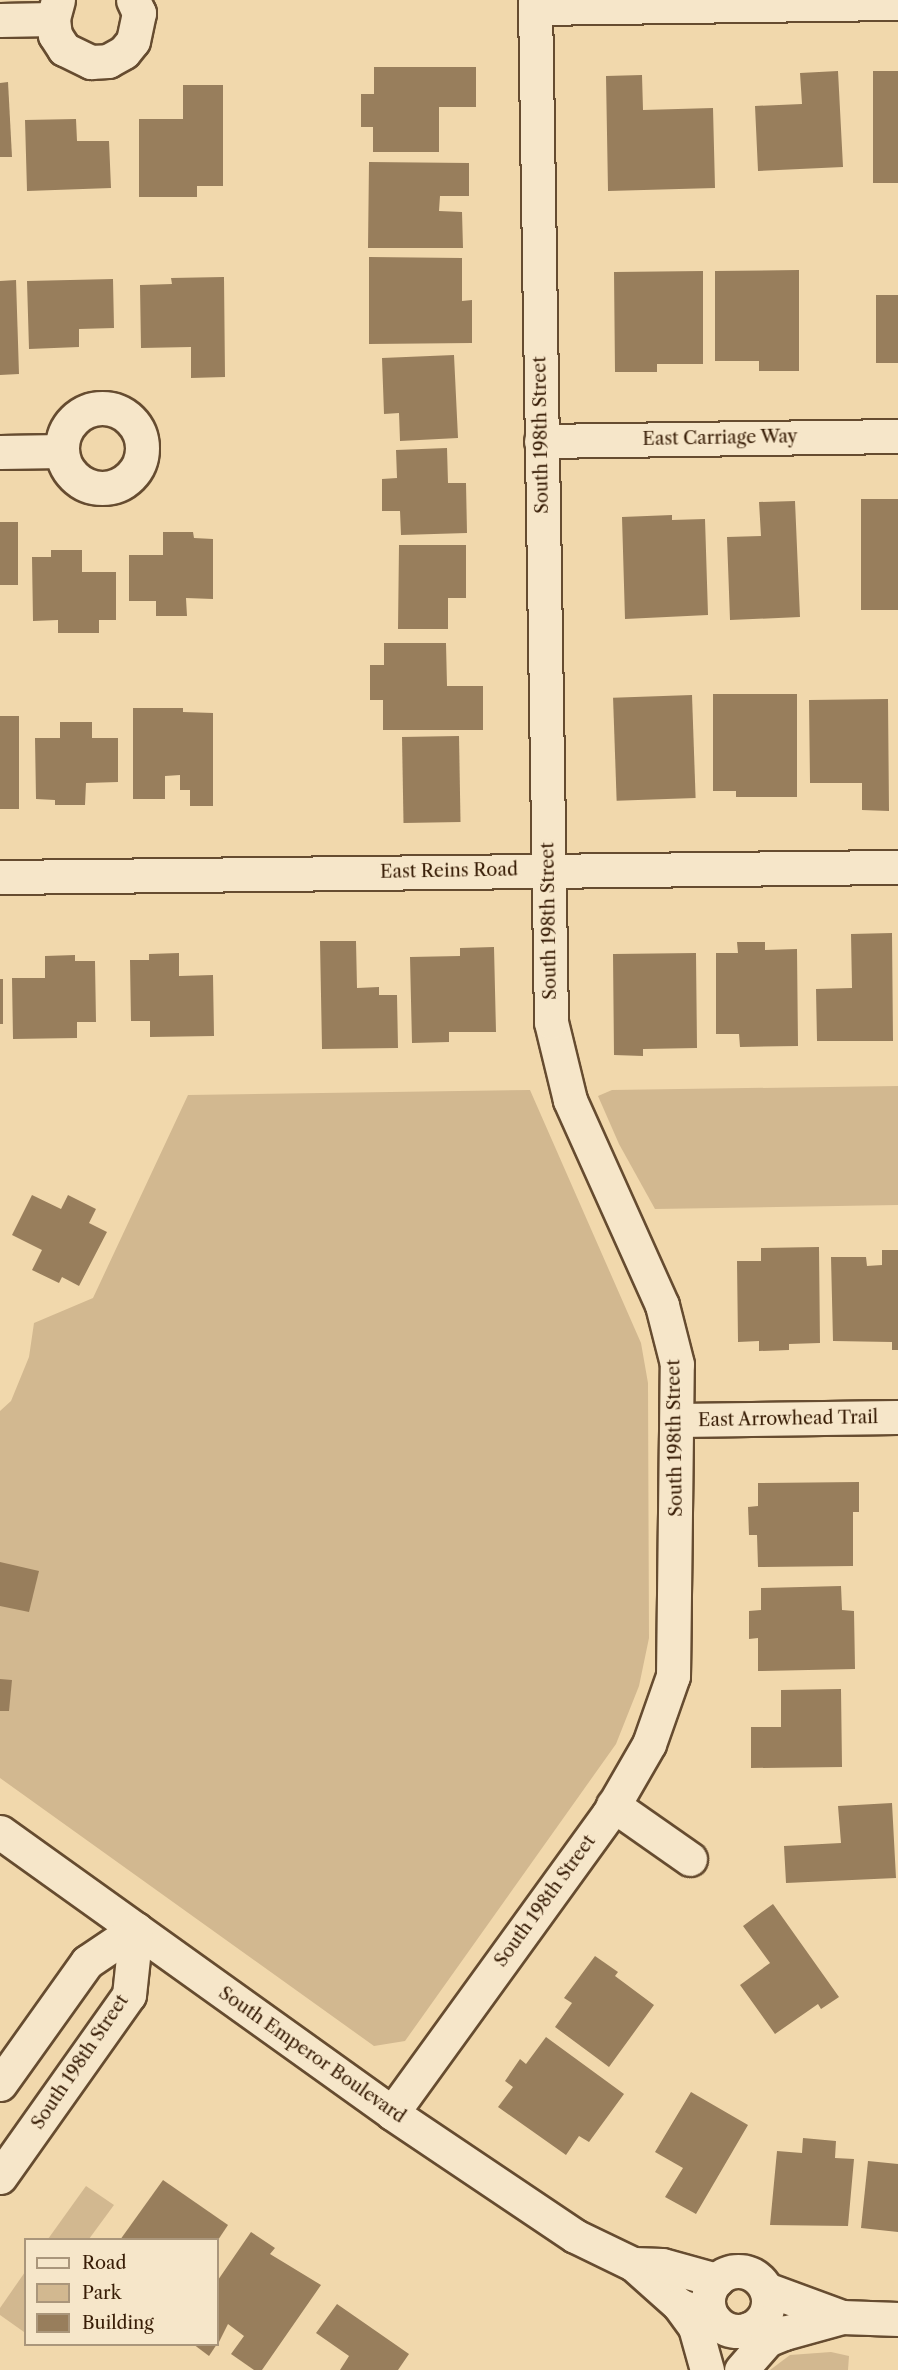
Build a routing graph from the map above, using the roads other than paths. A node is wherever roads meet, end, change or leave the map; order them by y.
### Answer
1 (133, 0) edge
2 (898, 3) edge
3 (535, 4) edge
4 (56, 10) edge
5 (0, 20) edge
6 (898, 436) edge
7 (541, 441) junction
8 (62, 451) dead end
9 (0, 452) edge
10 (898, 867) edge
11 (547, 869) junction
12 (0, 878) edge
13 (898, 1417) edge
14 (677, 1420) junction
15 (613, 1805) junction
16 (0, 1832) edge
17 (690, 1859) dead end
18 (136, 1929) junction
19 (0, 2084) edge
20 (392, 2113) junction
21 (0, 2177) edge
22 (633, 2264) junction
23 (717, 2280) junction
24 (766, 2289) junction
25 (679, 2305) junction
26 (842, 2317) junction
27 (898, 2319) edge
28 (715, 2320) junction
29 (748, 2329) junction
30 (784, 2333) junction
31 (707, 2370) edge
32 (741, 2370) edge

1 - 4 street
2 - 3 street
3 - 7 street, South 198th Street
4 - 5 street
6 - 7 street, East Carriage Way
7 - 11 street, South 198th Street
8 - 9 street
10 - 11 street, East Reins Road
11 - 12 street, East Reins Road
11 - 14 street, South 198th Street
13 - 14 street, East Arrowhead Trail
14 - 15 street, South 198th Street
15 - 17 street
15 - 20 street, South 198th Street
16 - 18 street, South Emperor Boulevard
18 - 19 street
18 - 20 street, South Emperor Boulevard
18 - 21 street, South 198th Street
20 - 22 street, South Emperor Boulevard
22 - 23 street, South Emperor Boulevard
22 - 25 street, South Emperor Boulevard
23 - 24 street
23 - 28 street
24 - 26 street
24 - 29 street
25 - 28 street, South Emperor Boulevard
25 - 31 street
26 - 27 street
26 - 30 street, South Emperor Boulevard
28 - 29 street, South Emperor Boulevard
29 - 30 street, South Emperor Boulevard
30 - 32 street

